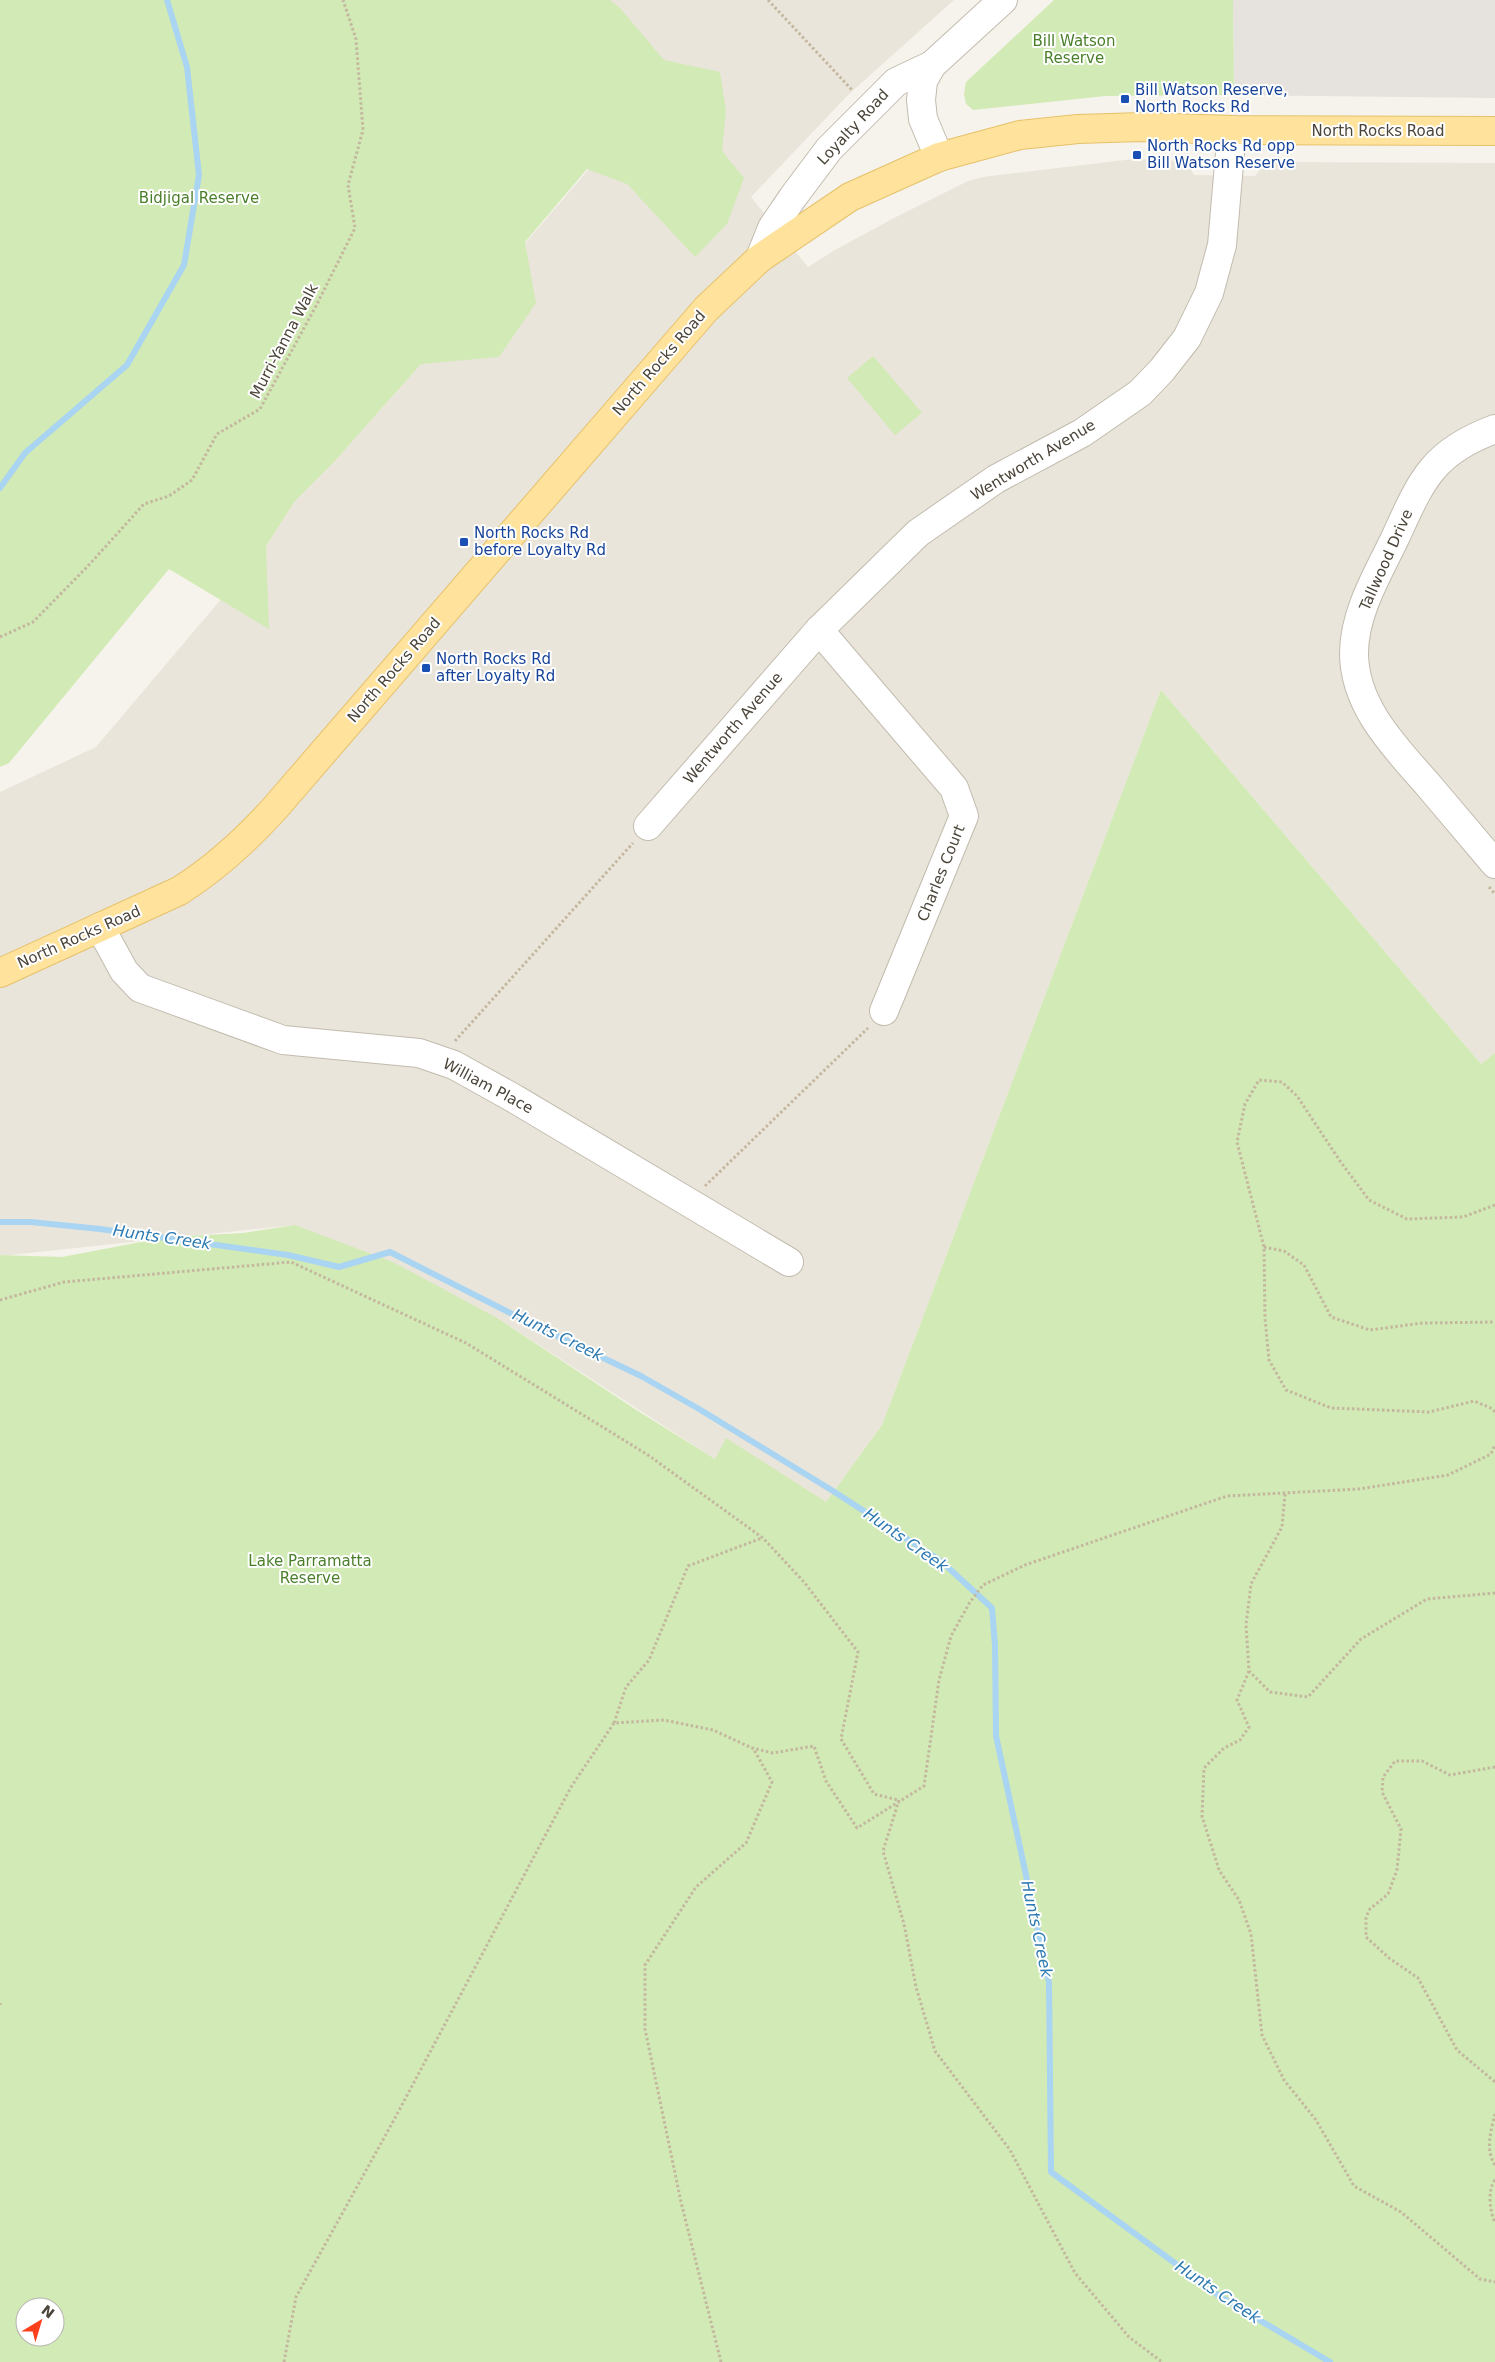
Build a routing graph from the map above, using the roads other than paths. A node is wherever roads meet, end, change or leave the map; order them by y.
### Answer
1 (1003, 0) edge
2 (932, 65) junction
3 (1232, 130) junction
4 (1495, 131) edge
5 (939, 157) junction
6 (760, 258) junction
7 (1495, 430) edge
8 (819, 630) junction
9 (648, 826) road end
10 (1492, 875) edge
11 (100, 927) junction
12 (0, 974) edge
13 (884, 1011) road end
14 (789, 1262) dead end

1 - 2 street, Loyalty Road
2 - 5 street, Loyalty Road
2 - 6 street, Loyalty Road
3 - 4 main road, North Rocks Road
3 - 5 main road, North Rocks Road
3 - 8 street, Wentworth Avenue
5 - 6 main road, North Rocks Road
6 - 11 main road, North Rocks Road
7 - 10 street, Tallwood Drive
8 - 9 street, Wentworth Avenue
8 - 13 street, Charles Court
11 - 12 main road, North Rocks Road
11 - 14 street, William Place

